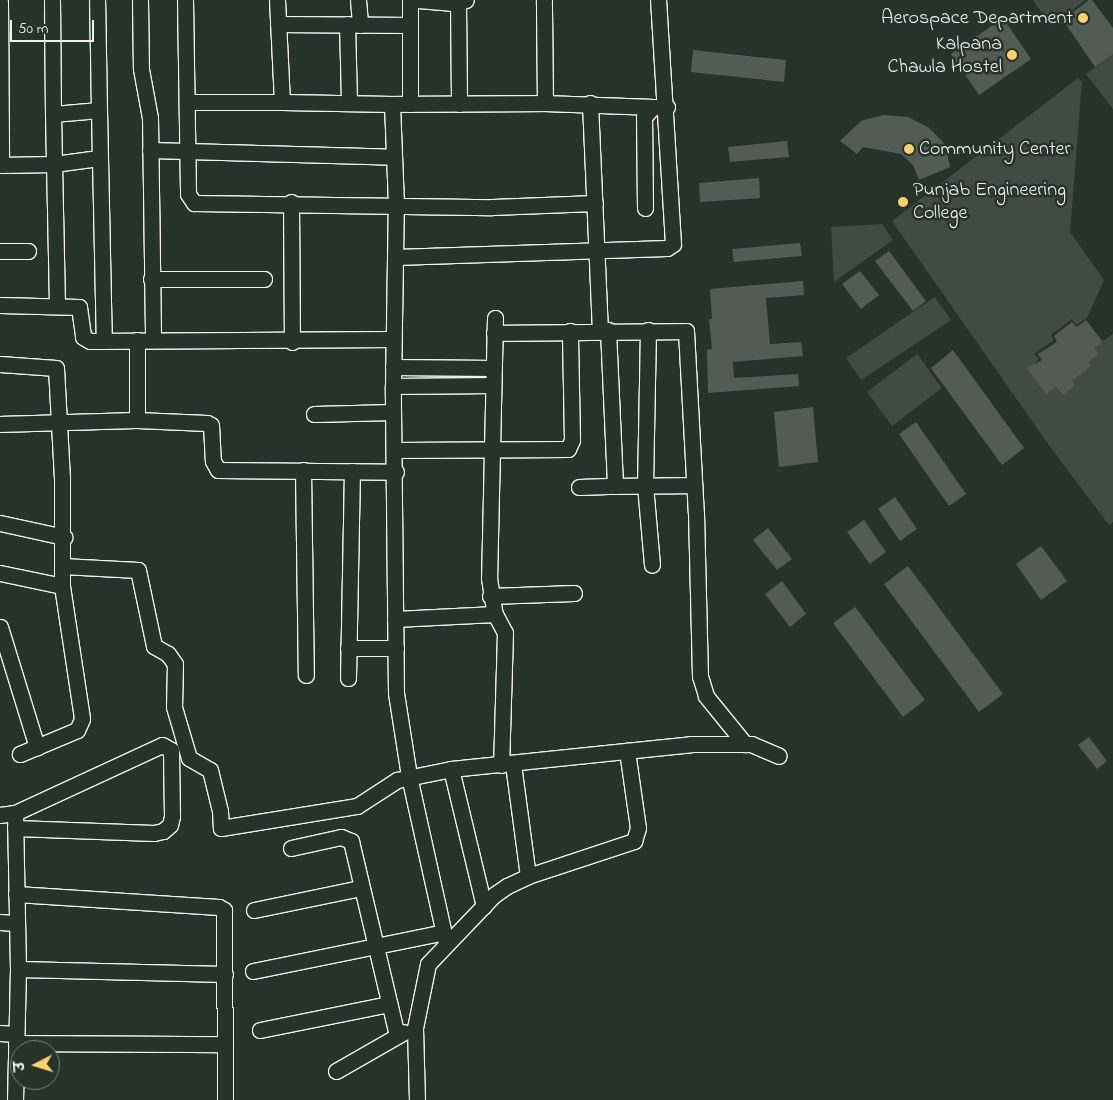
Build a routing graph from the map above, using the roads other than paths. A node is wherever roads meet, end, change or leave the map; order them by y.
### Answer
1 (52, 0) edge
2 (97, 0) edge
3 (140, 0) edge
4 (185, 0) edge
5 (277, 0) edge
6 (358, 0) edge
7 (410, 0) edge
8 (418, 0) edge
9 (544, 0) edge
10 (658, 0) edge
11 (0, 2) edge
12 (462, 2) edge
13 (278, 24) junction
14 (354, 24) junction
15 (410, 24) junction
16 (188, 102) junction
17 (282, 102) junction
18 (349, 103) junction
19 (545, 103) junction
20 (590, 103) junction
21 (392, 104) junction
22 (410, 104) junction
23 (460, 104) junction
24 (660, 107) junction
25 (98, 110) junction
26 (53, 114) junction
27 (150, 150) junction
28 (187, 150) junction
29 (394, 157) junction
30 (99, 158) junction
31 (54, 164) junction
32 (0, 165) edge
33 (291, 202) junction
34 (595, 203) junction
35 (396, 204) junction
36 (645, 208) dead end
37 (596, 249) junction
38 (0, 251) edge
39 (28, 251) dead end
40 (395, 258) junction
41 (151, 279) junction
42 (264, 279) dead end
43 (0, 306) edge
44 (57, 306) junction
45 (495, 318) dead end
46 (648, 330) junction
47 (570, 331) junction
48 (604, 331) junction
49 (494, 333) junction
50 (152, 339) junction
51 (393, 339) junction
52 (137, 340) junction
53 (104, 341) junction
54 (292, 342) junction
55 (0, 364) edge
56 (393, 367) junction
57 (493, 368) junction
58 (493, 385) junction
59 (392, 386) junction
60 (394, 412) junction
61 (314, 414) dead end
62 (137, 420) junction
63 (0, 424) edge
64 (58, 424) junction
65 (493, 449) junction
66 (395, 450) junction
67 (302, 470) junction
68 (352, 471) junction
69 (396, 472) junction
70 (645, 485) junction
71 (694, 485) junction
72 (616, 486) junction
73 (579, 487) dead end
74 (0, 523) edge
75 (64, 537) junction
76 (652, 564) dead end
77 (62, 566) junction
78 (0, 573) edge
79 (62, 586) junction
80 (574, 593) dead end
81 (490, 596) junction
82 (495, 614) junction
83 (396, 619) junction
84 (0, 627) edge
85 (348, 648) junction
86 (396, 648) junction
87 (306, 675) dead end
88 (348, 678) dead end
89 (745, 744) junction
90 (36, 747) junction
91 (627, 751) junction
92 (20, 754) dead end
93 (779, 756) dead end
94 (507, 765) junction
95 (451, 770) junction
96 (409, 776) junction
97 (10, 818) edge
98 (291, 848) dead end
99 (528, 876) junction
100 (360, 888) junction
101 (16, 894) junction
102 (484, 906) junction
103 (254, 910) dead end
104 (0, 922) edge
105 (16, 923) junction
106 (445, 938) junction
107 (374, 946) junction
108 (18, 969) junction
109 (253, 971) dead end
110 (225, 974) junction
111 (389, 1004) junction
112 (415, 1028) junction
113 (260, 1030) dead end
114 (0, 1034) edge
115 (397, 1036) junction
116 (16, 1039) junction
117 (225, 1044) junction
118 (336, 1071) dead end
119 (15, 1100) edge
120 (226, 1100) edge
121 (417, 1100) edge

1 - 26 street
2 - 25 street
3 - 27 street
4 - 16 street
5 - 13 street
6 - 14 street
7 - 15 street
8 - 12 street
9 - 19 street
10 - 24 street
11 - 32 street
12 - 23 street
13 - 14 street
13 - 17 street
14 - 15 street
14 - 18 street
15 - 22 street
16 - 17 street
16 - 28 street
17 - 18 street
18 - 21 street
19 - 20 street
19 - 23 street
20 - 24 street
20 - 34 street
21 - 22 street
21 - 29 street
22 - 23 street
24 - 36 street
24 - 37 street
25 - 26 street
25 - 30 street
26 - 31 street
27 - 28 street
27 - 41 street
28 - 29 street
28 - 33 street
29 - 35 street
30 - 31 street
30 - 53 street
31 - 32 street
31 - 44 street
33 - 35 street
33 - 54 street
34 - 35 street
34 - 37 street
35 - 40 street
37 - 40 street
37 - 48 street
38 - 39 street
40 - 51 street
41 - 42 street
41 - 50 street
43 - 44 street
44 - 53 street
45 - 49 street
46 - 48 street
46 - 70 street
46 - 71 street
47 - 48 street
47 - 49 street
47 - 65 street
48 - 72 street
49 - 57 street
50 - 52 street
50 - 54 street
51 - 54 street
51 - 56 street
52 - 53 street
52 - 62 street
55 - 64 street
56 - 57 street
56 - 59 street
57 - 58 street
58 - 59 street
58 - 65 street
59 - 60 street
60 - 61 street
60 - 66 street
62 - 64 street
62 - 67 street
63 - 64 street
64 - 75 street
65 - 66 street
65 - 81 street
66 - 69 street
67 - 68 street
67 - 87 street
68 - 69 street
68 - 85 street
69 - 83 street
70 - 71 street
70 - 72 street
70 - 76 street
71 - 89 street
72 - 73 street
74 - 75 street
75 - 77 street
77 - 79 street
77 - 96 street
78 - 79 street
79 - 90 street
80 - 81 street
81 - 82 street
82 - 83 street
82 - 94 street
83 - 86 street
84 - 90 street
85 - 86 street
85 - 88 street
86 - 96 street
89 - 91 street
89 - 93 street
90 - 92 street
91 - 94 street
91 - 99 street
94 - 95 street
94 - 99 street
95 - 96 street
95 - 102 street
96 - 106 street
97 - 97 street
97 - 101 street
98 - 100 street
99 - 102 street
100 - 103 street
100 - 107 street
101 - 105 street
101 - 110 street
102 - 106 street
104 - 105 street
105 - 108 street
106 - 107 street
106 - 112 street
107 - 109 street
107 - 111 street
108 - 110 street
108 - 116 street
110 - 117 street
111 - 113 street
111 - 115 street
112 - 115 street
112 - 121 street
114 - 116 street
115 - 118 street
116 - 117 street
116 - 119 street
117 - 120 street

